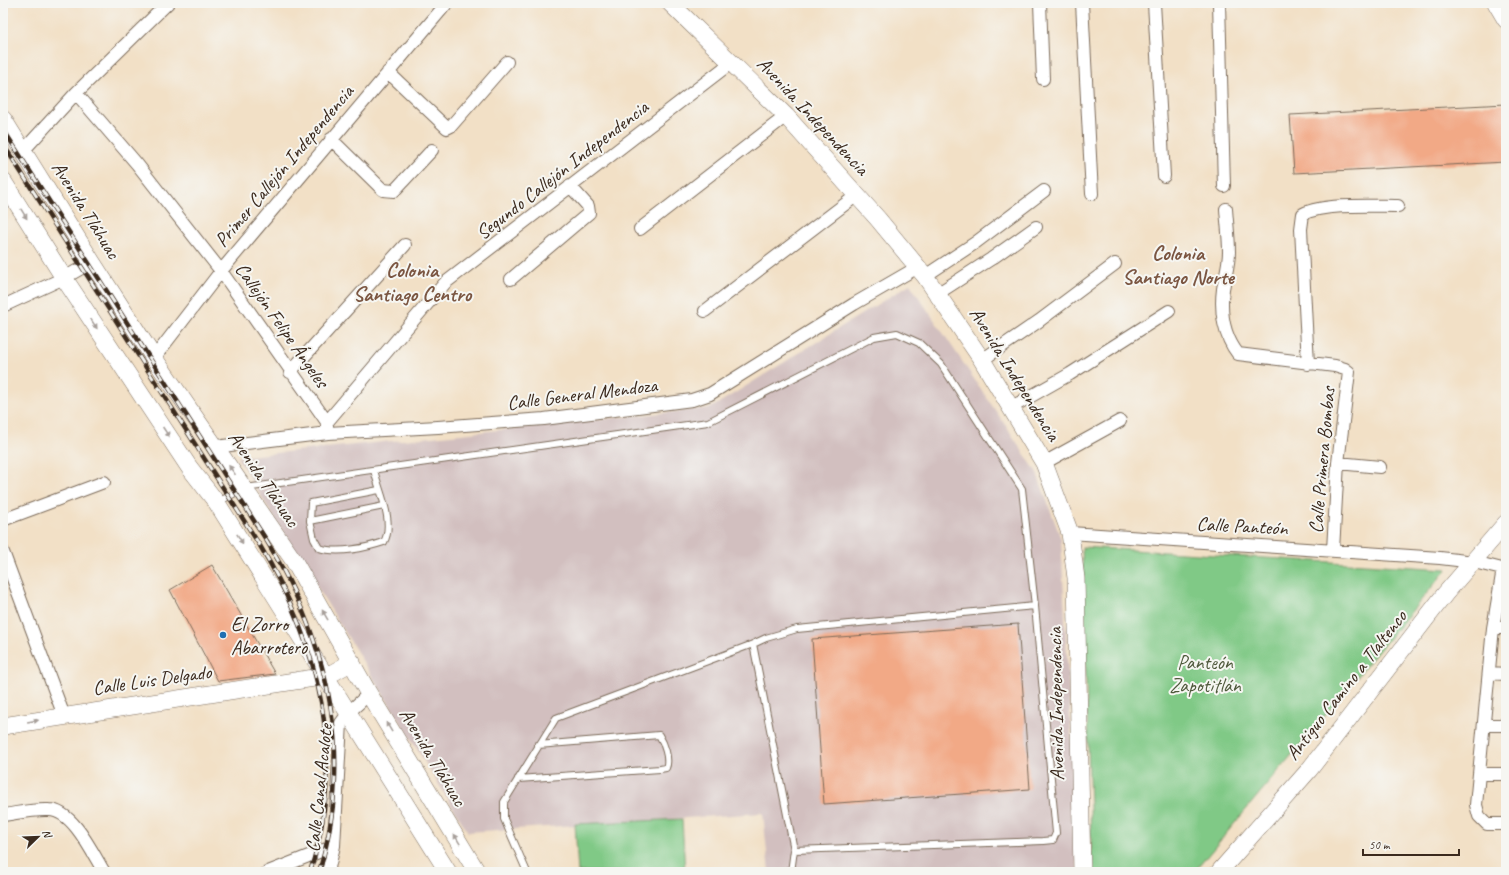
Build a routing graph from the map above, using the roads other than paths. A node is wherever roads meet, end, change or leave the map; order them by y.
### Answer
1 (168, 3) edge
2 (448, 3) edge
3 (670, 3) edge
4 (1040, 3) edge
5 (1082, 3) edge
6 (1154, 3) edge
7 (1219, 3) edge
8 (1496, 3) edge
9 (1506, 20) edge
10 (506, 62) dead end
11 (732, 62) junction
12 (388, 72) junction
13 (1043, 79) dead end
14 (76, 93) junction
15 (786, 116) junction
16 (3, 119) edge
17 (331, 139) junction
18 (432, 150) dead end
19 (23, 151) junction
20 (1164, 176) dead end
21 (3, 181) edge
22 (570, 186) junction
23 (1224, 186) dead end
24 (1044, 191) dead end
25 (1092, 194) dead end
26 (857, 195) junction
27 (1398, 206) dead end
28 (1226, 209) dead end
29 (1036, 227) dead end
30 (640, 229) dead end
31 (405, 245) dead end
32 (92, 262) junction
33 (1115, 264) dead end
34 (220, 271) junction
35 (922, 272) junction
36 (64, 278) junction
37 (511, 279) dead end
38 (937, 294) junction
39 (3, 306) edge
40 (1169, 310) dead end
41 (704, 311) dead end
42 (154, 358) junction
43 (982, 360) junction
44 (1308, 364) junction
45 (290, 372) junction
46 (1012, 407) junction
47 (1120, 422) dead end
48 (327, 427) junction
49 (215, 447) junction
50 (1044, 462) junction
51 (1338, 463) junction
52 (1380, 467) dead end
53 (374, 470) junction
54 (104, 482) dead end
55 (245, 488) junction
56 (379, 490) junction
57 (217, 503) junction
58 (384, 506) junction
59 (3, 520) edge
60 (310, 521) junction
61 (1506, 523) edge
62 (1070, 533) junction
63 (1333, 550) junction
64 (3, 552) edge
65 (1474, 562) junction
66 (1504, 569) edge
67 (1035, 606) junction
68 (1493, 628) junction
69 (1506, 628) edge
70 (753, 644) junction
71 (352, 662) junction
72 (1489, 673) junction
73 (1506, 674) edge
74 (327, 676) junction
75 (369, 694) junction
76 (348, 712) junction
77 (64, 716) junction
78 (1485, 725) junction
79 (1506, 725) edge
80 (3, 726) edge
81 (538, 745) junction
82 (1480, 774) junction
83 (1506, 774) edge
84 (518, 779) junction
85 (3, 815) edge
86 (1506, 824) edge
87 (334, 846) junction
88 (794, 850) junction
89 (104, 872) edge
90 (268, 872) edge
91 (328, 872) edge
92 (448, 872) edge
93 (477, 872) edge
94 (527, 872) edge
95 (791, 872) edge
96 (1082, 872) edge
97 (1219, 872) edge

1 - 14 street
2 - 12 street, Primer Callejón Independencia
3 - 11 street, Avenida Independencia
4 - 13 street
5 - 25 street
6 - 20 street
7 - 23 street
8 - 9 street
10 - 12 street
11 - 15 street, Avenida Independencia
11 - 22 street, Segundo Callejón Independencia
12 - 17 street, Primer Callejón Independencia
14 - 19 street
14 - 34 street, Callejón Felipe Ángeles
15 - 26 street, Avenida Independencia
15 - 30 street
16 - 19 street, Avenida Tláhuac
17 - 18 street
17 - 34 street, Primer Callejón Independencia
19 - 32 street, Avenida Tláhuac
21 -> 36 street
22 - 37 street
22 - 48 street, Segundo Callejón Independencia
24 - 35 street, Calle General Mendoza
26 - 35 street, Avenida Independencia
26 - 41 street
27 - 44 street
28 - 44 street, Calle Primera Bombas
29 - 38 street
31 - 45 street
32 - 36 street
32 - 42 street, Avenida Tláhuac
33 - 43 street
34 - 42 street, Primer Callejón Independencia
34 - 45 street, Callejón Felipe Ángeles
35 - 38 street, Avenida Independencia
35 - 48 street, Calle General Mendoza
36 - 39 street
36 -> 57 street
38 - 43 street, Avenida Independencia
40 - 46 street
42 - 49 street, Avenida Tláhuac
43 - 46 street, Avenida Independencia
44 - 51 street, Calle Primera Bombas
45 - 48 street, Callejón Felipe Ángeles
46 - 50 street, Avenida Independencia
47 - 50 street
48 - 49 street, Calle General Mendoza
55 -> 49 street, Avenida Tláhuac
50 - 62 street, Avenida Independencia
51 - 52 street
51 - 63 street, Calle Primera Bombas
53 - 55 lane
53 - 56 lane
53 - 67 lane
54 - 59 street
55 - 57 lane
71 -> 55 street, Avenida Tláhuac
56 - 58 lane
56 - 60 lane
57 -> 74 street
58 - 60 lane
58 - 60 lane
61 - 65 street, Antiguo Camino a Tlaltenco
62 - 63 street, Calle Panteón
62 - 96 street, Avenida Independencia
63 - 65 street, Calle Panteón
64 - 77 street
65 - 66 street, Calle Panteón
65 - 97 street, Antiguo Camino a Tlaltenco
66 - 68 street
67 - 70 lane
67 - 88 lane
68 - 69 street
68 - 72 street
70 - 81 lane
70 - 88 lane
71 - 74 street, Calle Luis Delgado
71 - 75 street, Avenida Tláhuac
72 - 73 street
72 - 78 street
74 - 76 street
74 - 77 street, Calle Luis Delgado
75 - 76 street, Calle Canal Acalote
93 -> 75 street, Avenida Tláhuac
76 - 87 street, Calle Canal Acalote
76 - 92 street
80 -> 77 street, Calle Luis Delgado
78 - 79 street
78 - 82 street
81 - 84 lane
81 - 84 lane
82 - 83 street
82 - 86 street
84 - 94 lane
85 - 89 street
87 - 90 street
87 - 91 street, Calle Canal Acalote
88 - 95 lane

